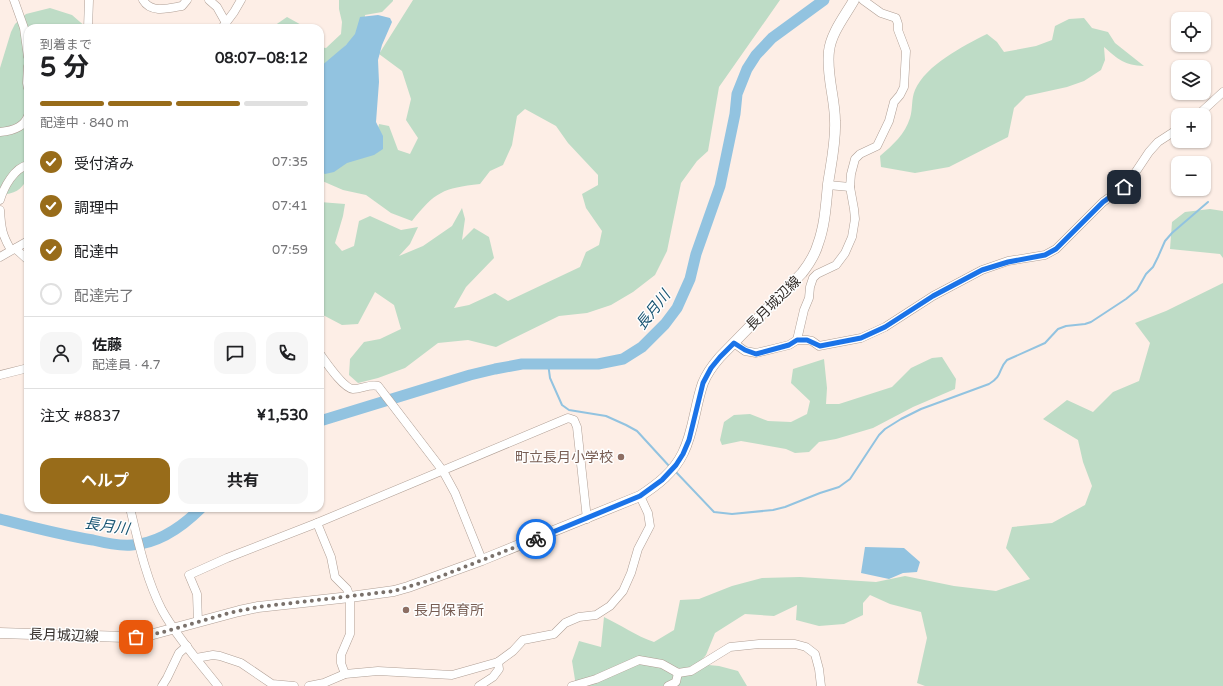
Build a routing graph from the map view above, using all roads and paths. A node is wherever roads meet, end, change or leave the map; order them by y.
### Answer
1 (14, 0) edge
2 (89, 0) edge
3 (143, 0) edge
4 (187, 0) edge
5 (210, 0) edge
6 (241, 0) edge
7 (854, 0) edge
8 (863, 0) edge
9 (88, 24) edge
10 (223, 24) edge
11 (225, 24) edge
12 (24, 28) edge
13 (1223, 92) edge
14 (1206, 108) edge
15 (24, 123) edge
16 (0, 132) edge
17 (1171, 134) edge
18 (24, 166) edge
19 (828, 185) junction
20 (850, 187) junction
21 (0, 200) edge
22 (0, 210) edge
23 (24, 243) edge
24 (14, 249) junction
25 (24, 256) edge
26 (0, 257) edge
27 (797, 340) junction
28 (734, 343) junction
29 (324, 359) edge
30 (24, 369) edge
31 (0, 375) edge
32 (443, 471) junction
33 (640, 496) junction
34 (131, 512) edge
35 (587, 518) junction
36 (317, 523) junction
37 (482, 560) junction
38 (350, 597) junction
39 (198, 622) junction
40 (174, 629) junction
41 (0, 633) edge
42 (186, 646) junction
43 (196, 658) junction
44 (498, 662) junction
45 (678, 673) junction
46 (345, 674) junction
47 (324, 685) edge
48 (162, 686) edge
49 (218, 686) edge
50 (294, 686) edge
51 (309, 686) edge
52 (478, 686) edge
53 (572, 686) edge
54 (668, 686) edge
55 (821, 686) edge

1 - 12 street
2 - 9 street
3 - 4 street
5 - 10 street
6 - 11 street
7 - 19 main road, 長月城辺線
8 - 20 street
13 - 14 street
15 - 16 street
17 - 27 street
18 - 21 street
19 - 20 street
19 - 28 main road, 長月城辺線
20 - 27 street
22 - 24 street
23 - 24 street
24 - 25 street
24 - 26 street
27 - 28 street
28 - 33 main road, 長月城辺線
29 - 32 street
30 - 31 street
32 - 35 street
32 - 36 street
32 - 37 street
33 - 35 main road, 長月城辺線
33 - 44 street
34 - 40 street
35 - 37 main road, 長月城辺線
36 - 38 street
36 - 39 street
37 - 38 main road, 長月城辺線
38 - 39 main road, 長月城辺線
38 - 46 street
39 - 40 main road, 長月城辺線
40 - 41 main road, 長月城辺線
40 - 42 street
42 - 43 street
42 - 48 street
43 - 49 street
43 - 50 street
44 - 46 street
44 - 52 street
45 - 53 street
45 - 54 street
45 - 55 street
46 - 47 street
47 - 51 street

